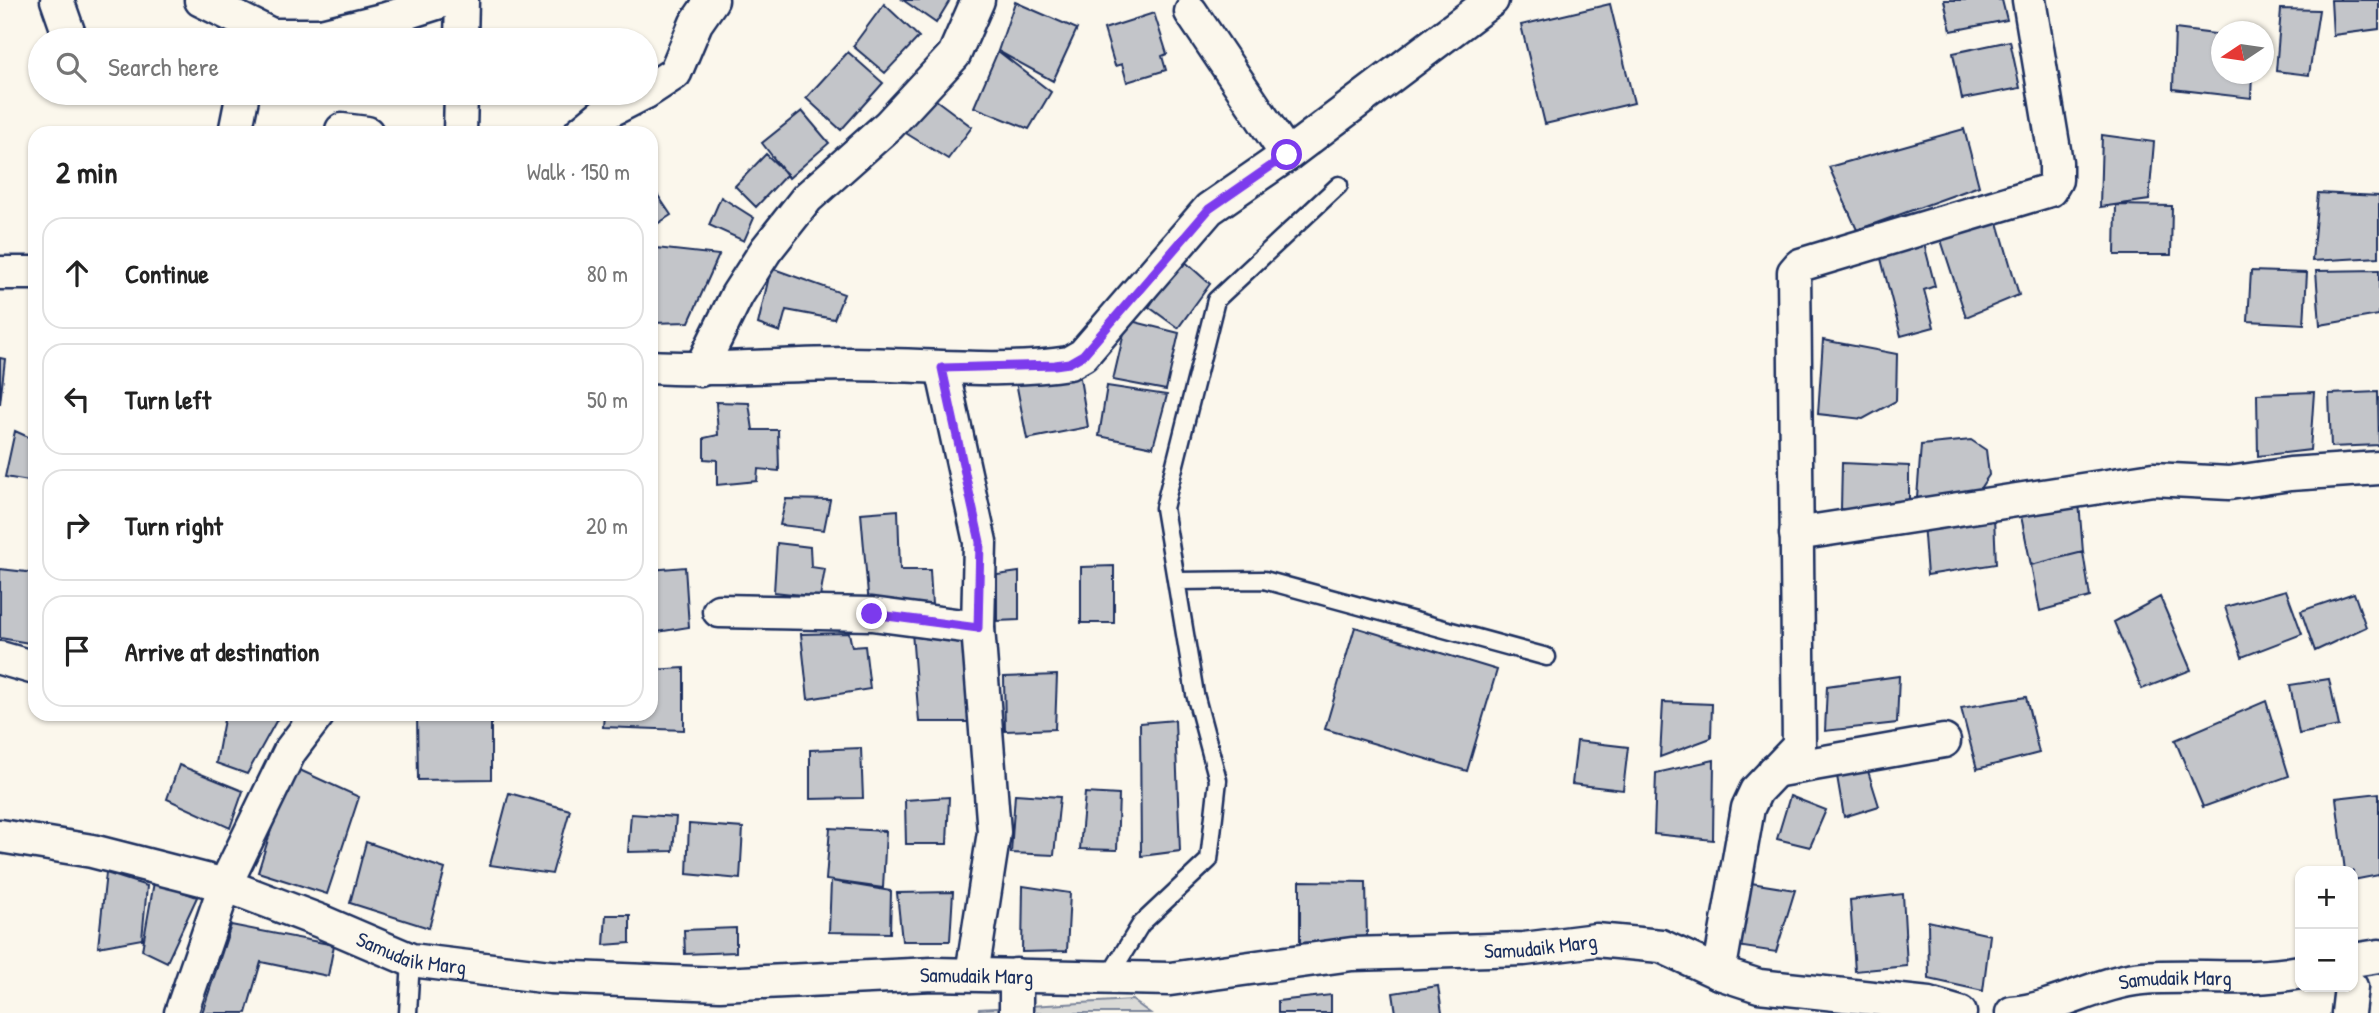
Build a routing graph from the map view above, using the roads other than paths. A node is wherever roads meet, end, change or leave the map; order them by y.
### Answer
1 (57, 0) edge
2 (201, 0) edge
3 (446, 0) edge
4 (462, 0) edge
5 (712, 0) edge
6 (978, 0) edge
7 (2029, 0) edge
8 (1484, 2) edge
9 (1191, 12) dead end
10 (256, 25) edge
11 (67, 28) edge
12 (276, 28) edge
13 (349, 28) edge
14 (461, 28) edge
15 (658, 84) edge
16 (241, 105) edge
17 (461, 105) edge
18 (620, 105) edge
19 (236, 126) edge
20 (460, 126) edge
21 (588, 126) edge
22 (1287, 155) junction
23 (1339, 185) dead end
24 (0, 273) edge
25 (28, 273) edge
26 (658, 367) edge
27 (942, 368) junction
28 (700, 370) junction
29 (2379, 468) edge
30 (1796, 534) junction
31 (1177, 581) junction
32 (719, 611) dead end
33 (978, 628) junction
34 (1547, 657) dead end
35 (0, 658) edge
36 (28, 666) edge
37 (313, 721) edge
38 (1944, 741) dead end
39 (1774, 772) junction
40 (0, 836) edge
41 (225, 885) junction
42 (411, 960) junction
43 (1719, 973) junction
44 (2295, 973) edge
45 (972, 974) junction
46 (1016, 975) junction
47 (1108, 978) junction
48 (2353, 992) edge
49 (181, 1013) edge
50 (408, 1013) edge
51 (1016, 1013) edge
52 (1960, 1013) edge
53 (2012, 1013) edge
54 (2348, 1013) edge

1 - 11 street
2 - 10 street
3 - 13 street
4 - 14 street
5 - 15 street
6 - 28 street
7 - 30 street
8 - 22 street
9 - 22 street
10 - 12 street
16 - 19 street
17 - 20 street
18 - 21 street
22 - 27 street
23 - 31 lane
24 - 25 street
26 - 28 street
27 - 28 street
27 - 33 street
29 - 30 street
30 - 39 street
31 - 34 lane
31 - 47 lane
32 - 33 street
33 - 45 street
35 - 36 street
37 - 41 street
38 - 39 street
39 - 43 street
40 - 41 street, Samudaik Marg
41 - 42 street, Samudaik Marg
41 - 49 street
42 - 45 street, Samudaik Marg
42 - 50 lane
43 - 47 street, Samudaik Marg
43 - 52 street, Samudaik Marg
44 - 53 street, Samudaik Marg
45 - 46 street, Samudaik Marg
46 - 47 street, Samudaik Marg
46 - 51 street
48 - 54 street

